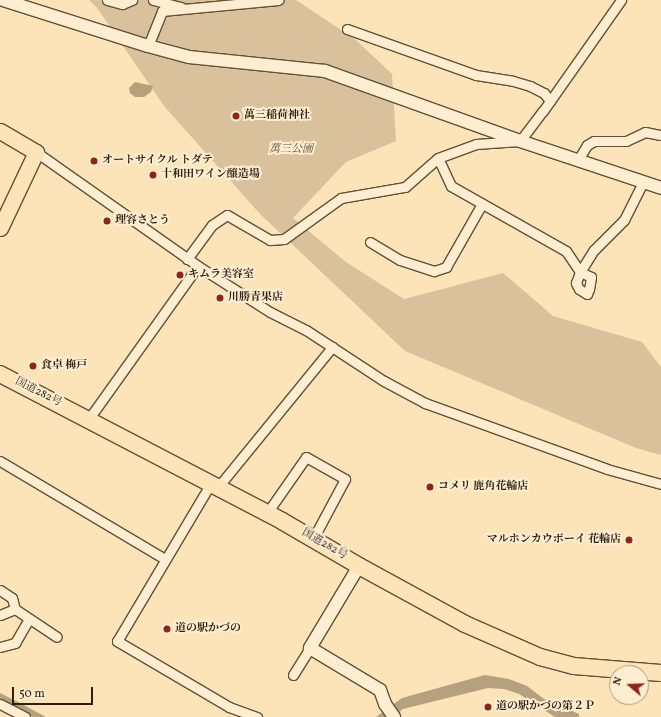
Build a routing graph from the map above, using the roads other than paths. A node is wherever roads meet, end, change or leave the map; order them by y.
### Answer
1 (3, 0) edge
2 (107, 0) edge
3 (132, 0) edge
4 (153, 0) edge
5 (278, 0) edge
6 (621, 0) edge
7 (189, 10) junction
8 (347, 29) dead end
9 (148, 46) junction
10 (550, 101) junction
11 (0, 131) edge
12 (661, 135) edge
13 (520, 141) junction
14 (36, 152) junction
15 (438, 158) junction
16 (578, 160) junction
17 (643, 182) junction
18 (661, 188) edge
19 (482, 204) junction
20 (0, 228) edge
21 (370, 242) dead end
22 (187, 259) junction
23 (198, 266) junction
24 (332, 347) junction
25 (0, 374) edge
26 (88, 420) junction
27 (0, 461) edge
28 (661, 484) edge
29 (214, 485) junction
30 (267, 513) junction
31 (313, 539) junction
32 (165, 559) junction
33 (359, 566) junction
34 (0, 590) edge
35 (15, 609) junction
36 (0, 615) edge
37 (30, 619) junction
38 (57, 637) dead end
39 (0, 647) edge
40 (310, 648) junction
41 (661, 673) edge
42 (292, 675) dead end
43 (0, 704) edge
44 (25, 717) edge
45 (256, 717) edge
46 (394, 717) edge

1 - 9 street
2 - 3 street
4 - 7 street
5 - 7 street
6 - 10 street
7 - 9 street
8 - 10 street
9 - 13 street
10 - 13 street
11 - 14 main road
12 - 16 street
13 - 15 street
13 - 16 street
14 - 20 main road
14 - 22 street
15 - 19 street
15 - 22 street
16 - 17 street
17 - 18 street
17 - 19 street
19 - 21 street
22 - 23 street
23 - 24 street
23 - 26 street
24 - 28 street
24 - 29 street
25 - 26 highway, 国道282号
26 - 29 highway, 国道282号
27 - 32 street
29 - 30 highway, 国道282号
29 - 32 street
30 - 31 highway, 国道282号
30 - 31 street
31 - 33 highway, 国道282号
32 - 45 street
33 - 40 street
33 - 41 highway, 国道282号
34 - 35 street
35 - 36 street
35 - 37 street
37 - 38 street
37 - 39 street
40 - 42 street
40 - 46 street
43 - 44 street

